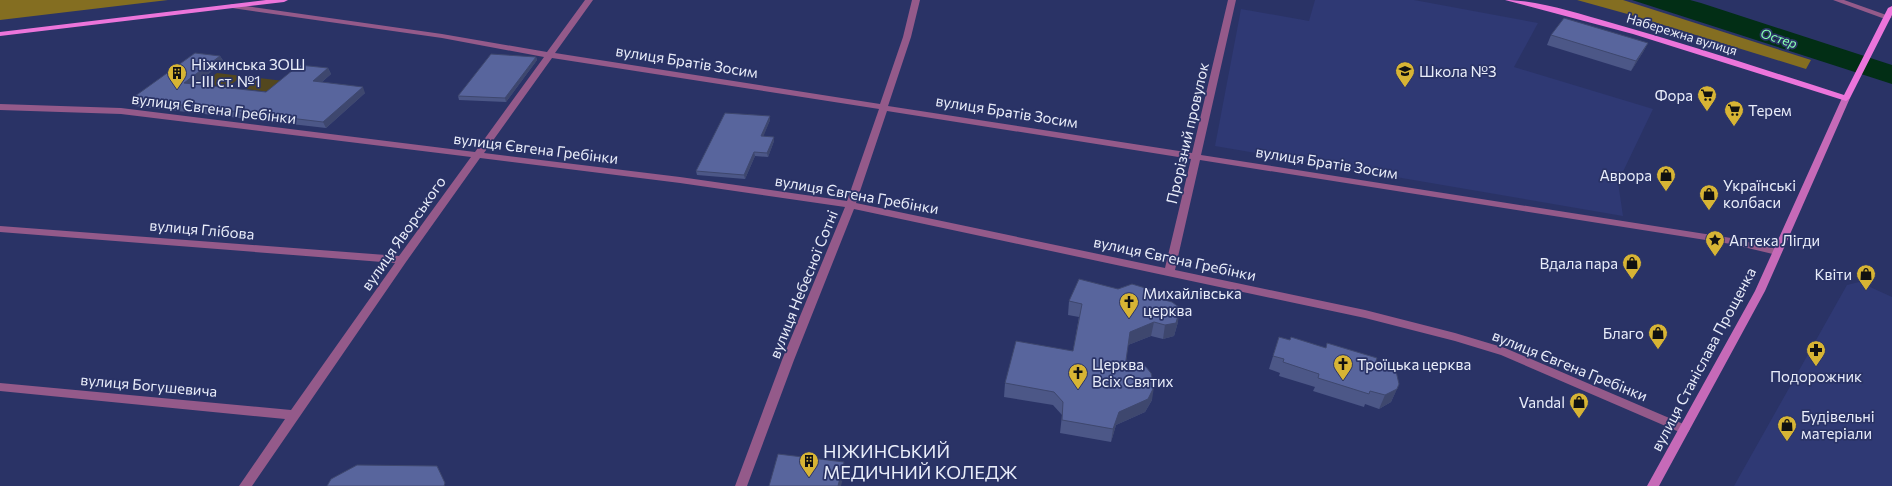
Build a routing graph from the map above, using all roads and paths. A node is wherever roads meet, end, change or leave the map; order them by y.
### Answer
1 (284, 0) edge
2 (588, 0) edge
3 (916, 0) edge
4 (1232, 0) edge
5 (1509, 0) edge
6 (1837, 0) edge
7 (232, 6) junction
8 (1892, 8) edge
9 (1888, 17) junction
10 (0, 34) edge
11 (549, 55) junction
12 (1846, 98) junction
13 (0, 107) edge
14 (885, 107) junction
15 (476, 156) junction
16 (1198, 156) junction
17 (851, 205) junction
18 (0, 229) edge
19 (1777, 252) junction
20 (402, 260) junction
21 (1169, 272) junction
22 (0, 387) edge
23 (295, 415) junction
24 (1684, 428) junction
25 (245, 486) edge
26 (741, 486) edge
27 (1653, 486) edge

1 - 7 main road
2 - 11 street, вулиця Яворського
3 - 14 street, вулиця Небесної Сотні
4 - 16 street, Прорізний провулок
5 - 12 main road, Набережна вулиця
6 - 9 street
7 - 10 main road
7 - 11 street, вулиця Братів Зосим
8 - 9 main road, вулиця Станіслава Прощенка
9 - 12 main road, вулиця Станіслава Прощенка
11 - 14 street, вулиця Братів Зосим
11 - 15 street, вулиця Яворського
12 - 19 main road, вулиця Станіслава Прощенка
13 - 15 street, вулиця Євгена Гребінки
14 - 16 street, вулиця Братів Зосим
14 - 17 street, вулиця Небесної Сотні
15 - 17 street, вулиця Євгена Гребінки
15 - 20 street, вулиця Яворського
16 - 19 street, вулиця Братів Зосим
16 - 21 street, Прорізний провулок
17 - 21 street, вулиця Євгена Гребінки
17 - 26 street, вулиця Небесної Сотні
18 - 20 street, вулиця Глібова
19 - 24 main road, вулиця Станіслава Прощенка
20 - 23 street, вулиця Яворського
21 - 24 street, вулиця Євгена Гребінки
22 - 23 street, вулиця Богушевича
23 - 25 street, вулиця Яворського
24 - 27 main road, вулиця Станіслава Прощенка

